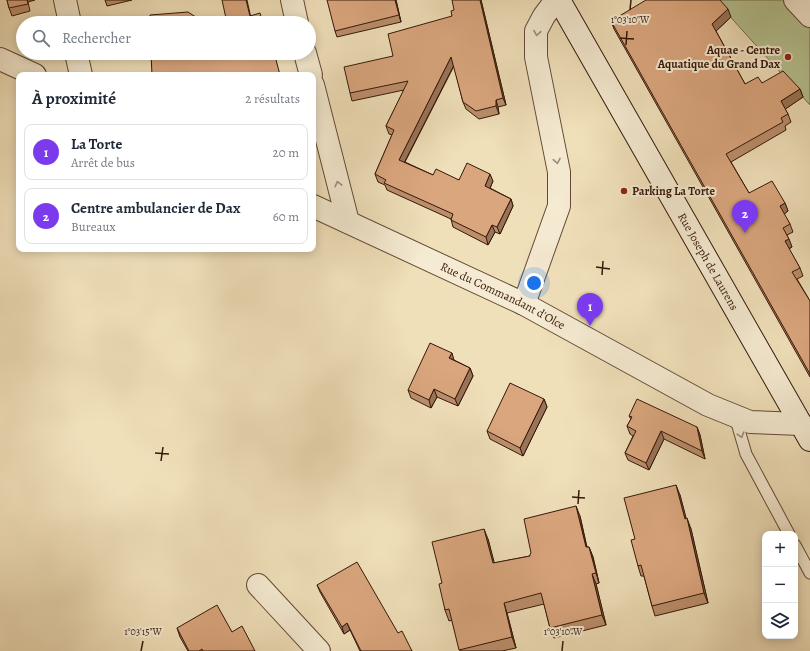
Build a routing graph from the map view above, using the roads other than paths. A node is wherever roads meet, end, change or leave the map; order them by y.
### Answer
1 (65, 0) edge
2 (292, 0) edge
3 (556, 0) edge
4 (559, 0) edge
5 (795, 0) edge
6 (68, 16) edge
7 (295, 16) edge
8 (810, 16) edge
9 (0, 59) edge
10 (78, 60) edge
11 (307, 60) edge
12 (28, 72) edge
13 (80, 72) edge
14 (309, 72) edge
15 (316, 97) edge
16 (316, 207) edge
17 (348, 222) junction
18 (524, 304) junction
19 (735, 416) junction
20 (806, 432) edge
21 (787, 531) edge
22 (798, 551) edge
23 (810, 573) edge
24 (258, 585) dead end
25 (319, 651) edge

1 - 6 street
2 - 7 street
3 -> 18 street
4 - 20 street, Rue Joseph de Laurens
5 - 8 street
9 - 12 street
10 - 13 street
11 - 14 street
17 -> 15 street
16 - 17 street, Rue du Commandant d'Olce
17 - 18 street, Rue du Commandant d'Olce
18 - 19 street, Rue du Commandant d'Olce
19 - 20 street, Rue du Commandant d'Olce
19 -> 21 lane
22 - 23 lane
24 - 25 street

